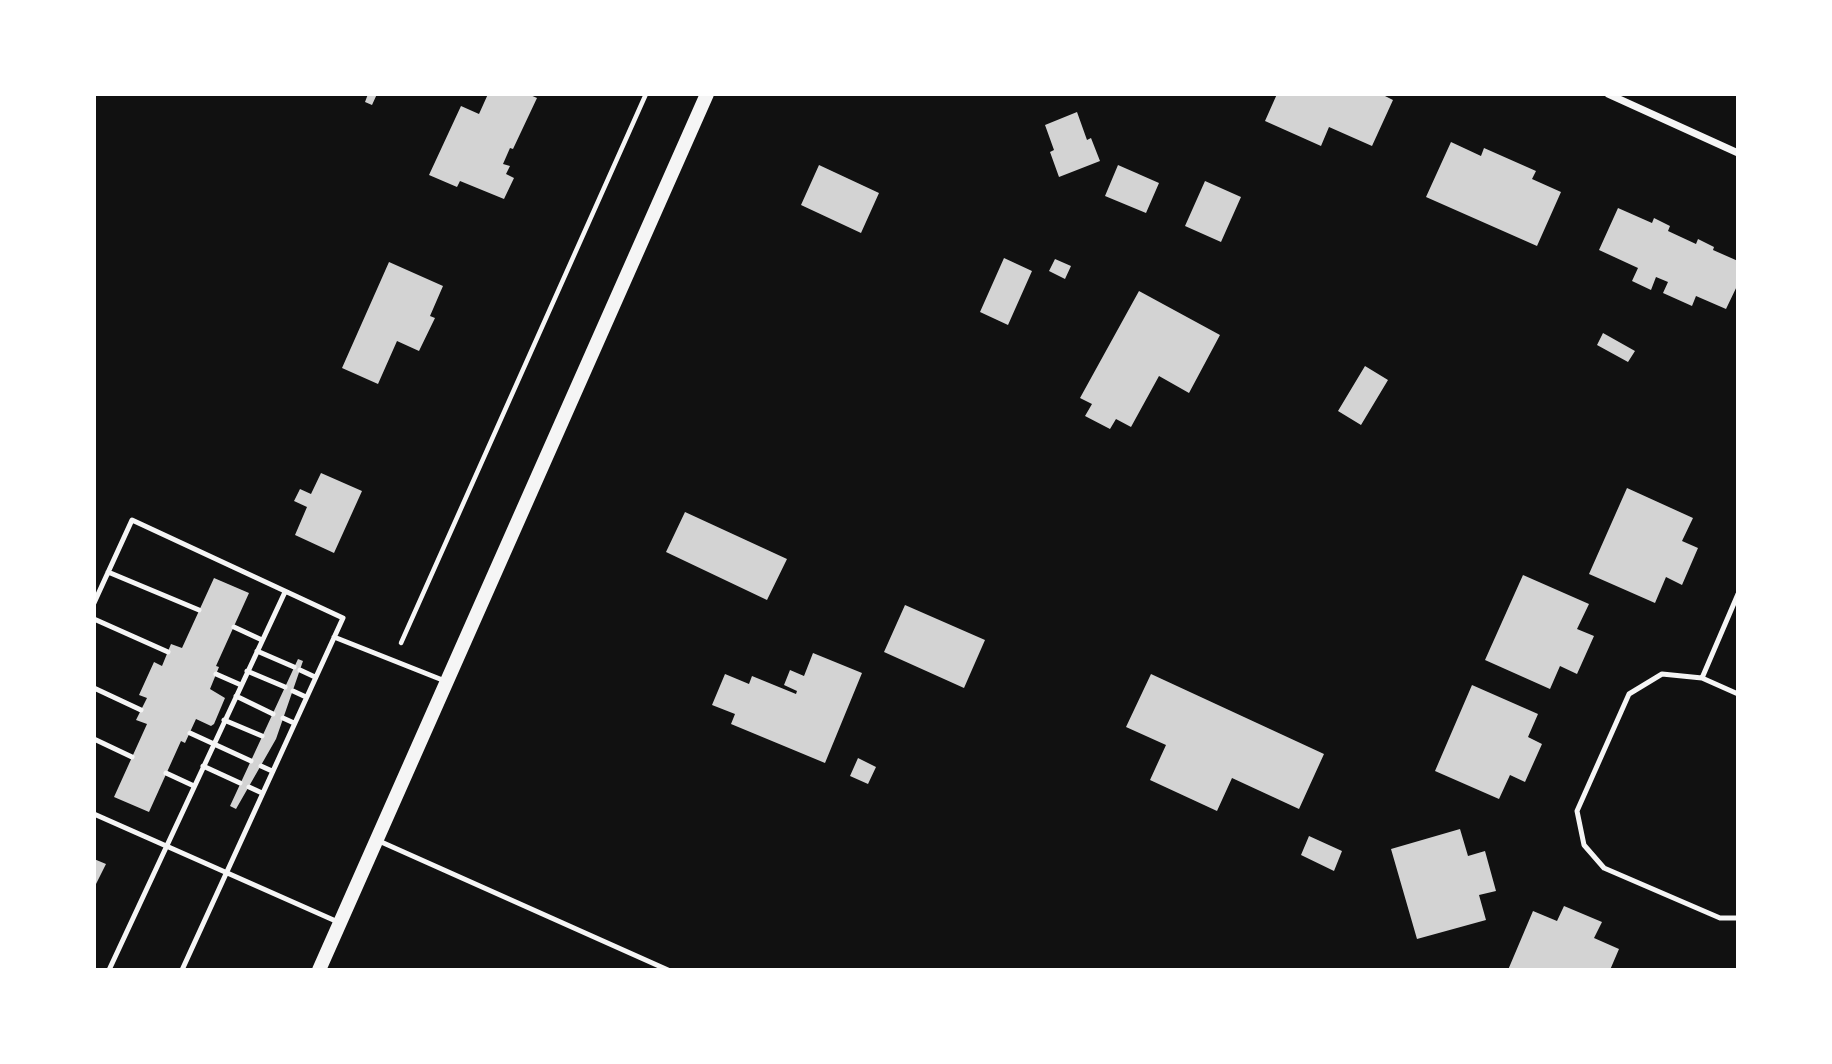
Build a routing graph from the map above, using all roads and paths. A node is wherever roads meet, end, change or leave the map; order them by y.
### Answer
1 (646, 94) edge
2 (707, 94) edge
3 (1608, 94) edge
4 (1738, 153) edge
5 (108, 572) junction
6 (285, 592) junction
7 (1738, 594) edge
8 (94, 603) edge
9 (199, 610) dead end
10 (94, 619) edge
11 (234, 627) dead end
12 (334, 637) junction
13 (262, 640) junction
14 (401, 643) dead end
15 (257, 651) junction
16 (168, 652) dead end
17 (294, 667) dead end
18 (300, 670) dead end
19 (247, 671) junction
20 (216, 674) dead end
21 (316, 677) junction
22 (1702, 678) junction
23 (446, 681) junction
24 (241, 685) junction
25 (285, 687) dead end
26 (94, 688) edge
27 (293, 691) dead end
28 (1738, 694) edge
29 (236, 696) junction
30 (306, 697) junction
31 (141, 710) dead end
32 (273, 713) dead end
33 (284, 718) dead end
34 (224, 720) junction
35 (294, 723) junction
36 (190, 733) dead end
37 (262, 736) dead end
38 (94, 739) edge
39 (274, 742) dead end
40 (213, 744) junction
41 (283, 746) junction
42 (132, 757) dead end
43 (251, 761) dead end
44 (203, 766) junction
45 (261, 766) dead end
46 (272, 771) junction
47 (166, 773) dead end
48 (240, 783) dead end
49 (194, 786) junction
50 (248, 787) dead end
51 (261, 793) junction
52 (94, 814) edge
53 (376, 839) junction
54 (165, 846) junction
55 (225, 872) junction
56 (1738, 918) edge
57 (339, 923) junction
58 (109, 970) edge
59 (182, 970) edge
60 (319, 970) edge
61 (667, 970) edge

1 - 14 path
2 - 23 main road
3 - 4 street
5 - 6 lane
5 - 8 lane
5 - 9 lane
6 - 12 lane
6 - 13 lane
7 - 22 lane
10 - 16 lane
11 - 13 lane
12 - 21 lane
12 - 23 lane
13 - 15 lane
15 - 17 lane
15 - 19 lane
18 - 21 lane
19 - 24 lane
19 - 25 lane
20 - 24 lane
21 - 30 lane
22 - 28 lane
22 - 56 lane
23 - 53 main road
24 - 29 lane
26 - 31 lane
27 - 30 lane
29 - 32 lane
29 - 34 lane
30 - 35 lane
33 - 35 lane
34 - 37 lane
34 - 40 lane
35 - 41 lane
36 - 40 lane
38 - 42 lane
39 - 41 lane
40 - 43 lane
40 - 44 lane
41 - 46 lane
44 - 48 lane
44 - 49 lane
45 - 46 lane
46 - 51 lane
47 - 49 lane
49 - 54 lane
50 - 51 lane
51 - 55 lane
52 - 54 lane
53 - 57 main road
53 - 61 lane
54 - 55 lane
54 - 58 lane
55 - 57 lane
55 - 59 lane
57 - 60 main road

